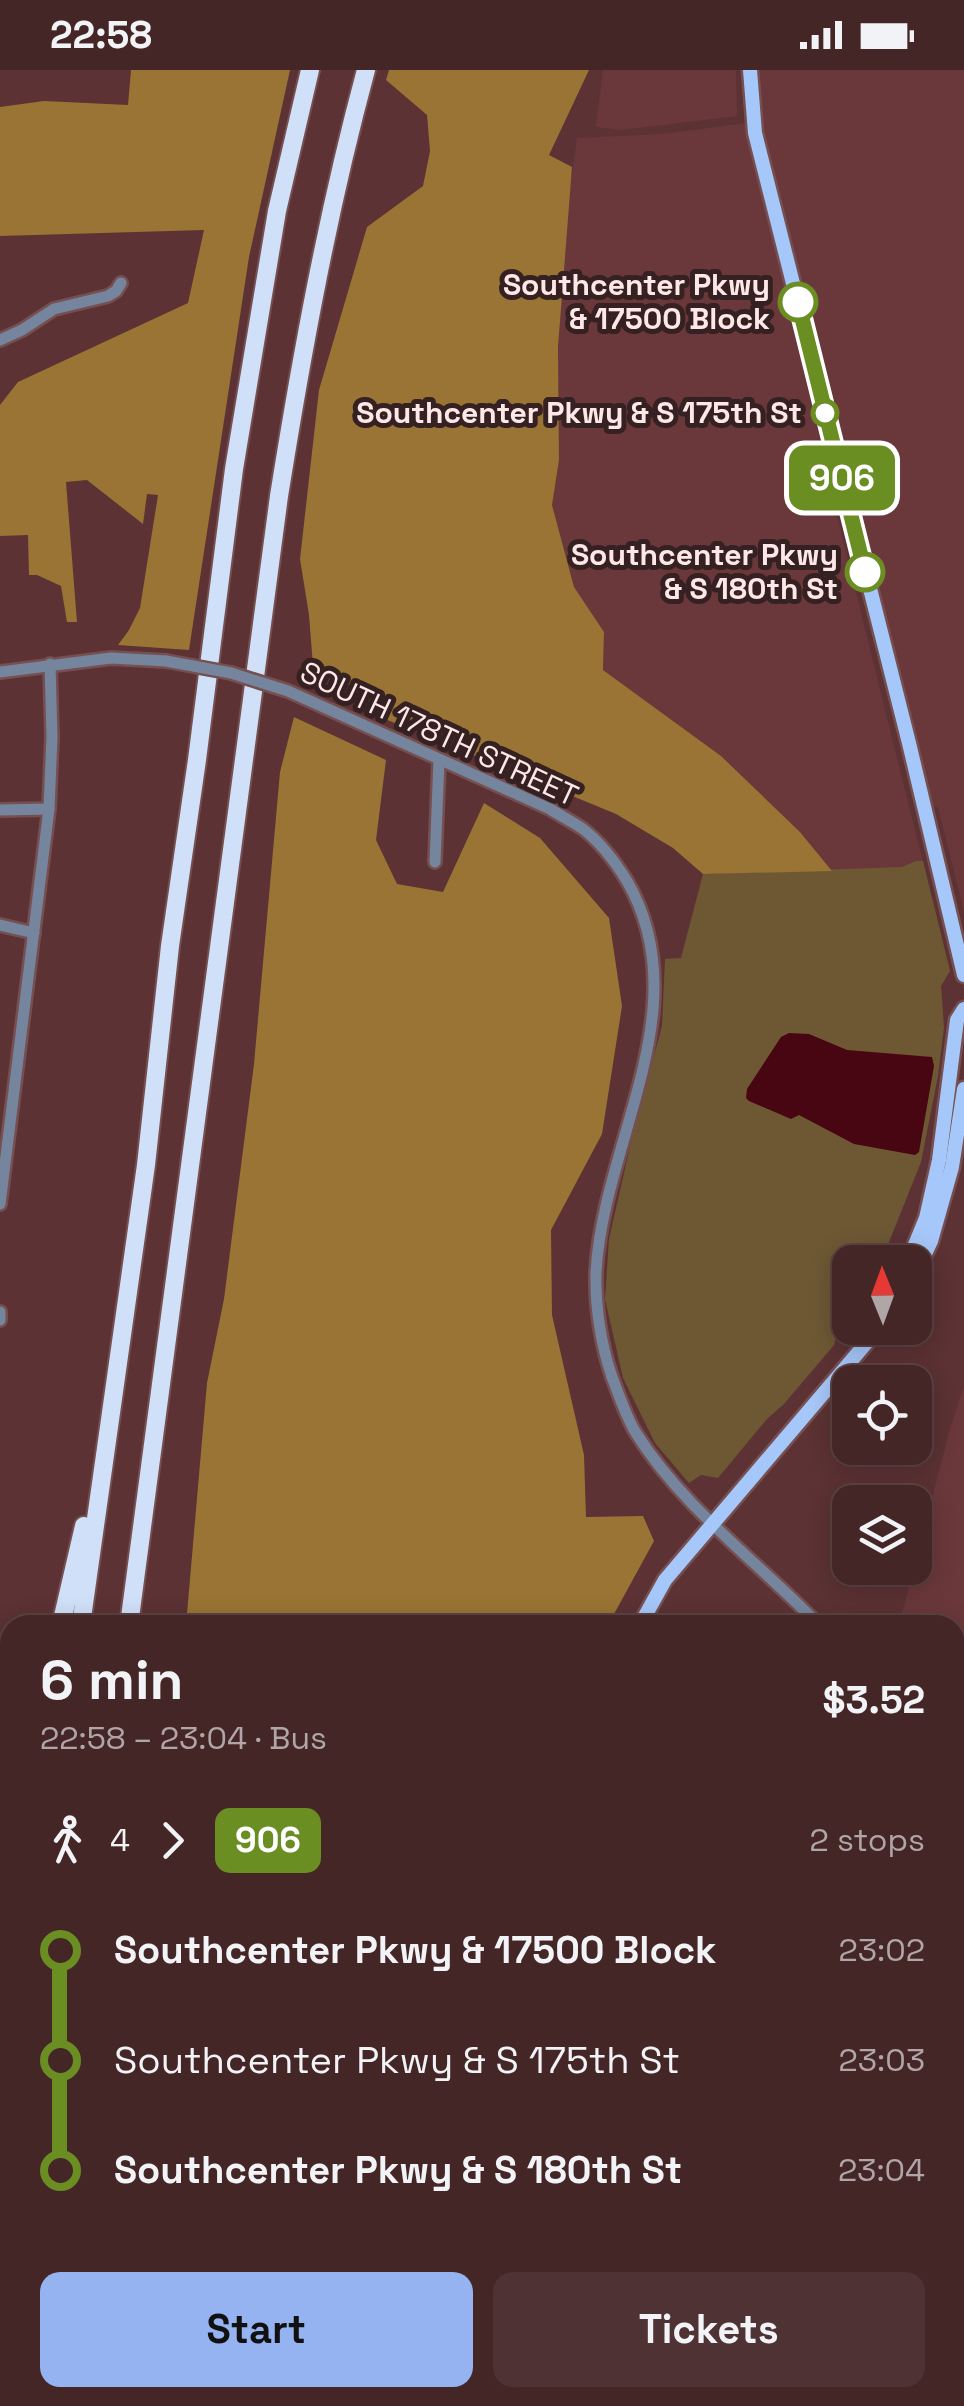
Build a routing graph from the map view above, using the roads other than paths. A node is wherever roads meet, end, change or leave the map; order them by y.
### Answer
1 (310, 70) edge
2 (366, 70) edge
3 (750, 70) edge
4 (122, 283) dead end
5 (0, 340) edge
6 (50, 664) junction
7 (0, 672) edge
8 (438, 760) junction
9 (50, 809) junction
10 (0, 810) edge
11 (435, 862) dead end
12 (0, 925) edge
13 (34, 933) junction
14 (964, 975) edge
15 (964, 1009) edge
16 (964, 1089) edge
17 (5, 1116) edge
18 (0, 1204) edge
19 (915, 1245) edge
20 (930, 1245) edge
21 (0, 1312) edge
22 (0, 1320) edge
23 (864, 1345) edge
24 (105, 1443) junction
25 (713, 1523) junction
26 (63, 1615) edge
27 (82, 1615) edge
28 (130, 1615) edge
29 (646, 1615) edge
30 (809, 1615) edge

1 - 24 highway
2 - 28 highway
3 - 14 main road
4 - 5 street
6 - 7 street, SOUTH 178TH STREET
6 - 8 street, SOUTH 178TH STREET, bridge
6 - 9 street
8 - 11 street
8 - 25 street, SOUTH 178TH STREET
9 - 10 street
9 - 13 street
12 - 13 street
13 - 17 street
15 - 19 main road
16 - 20 main road
17 - 18 street
21 - 22 street
23 - 25 main road
24 - 26 highway
24 - 27 highway
25 - 29 main road
25 - 30 street, SOUTH 178TH STREET

